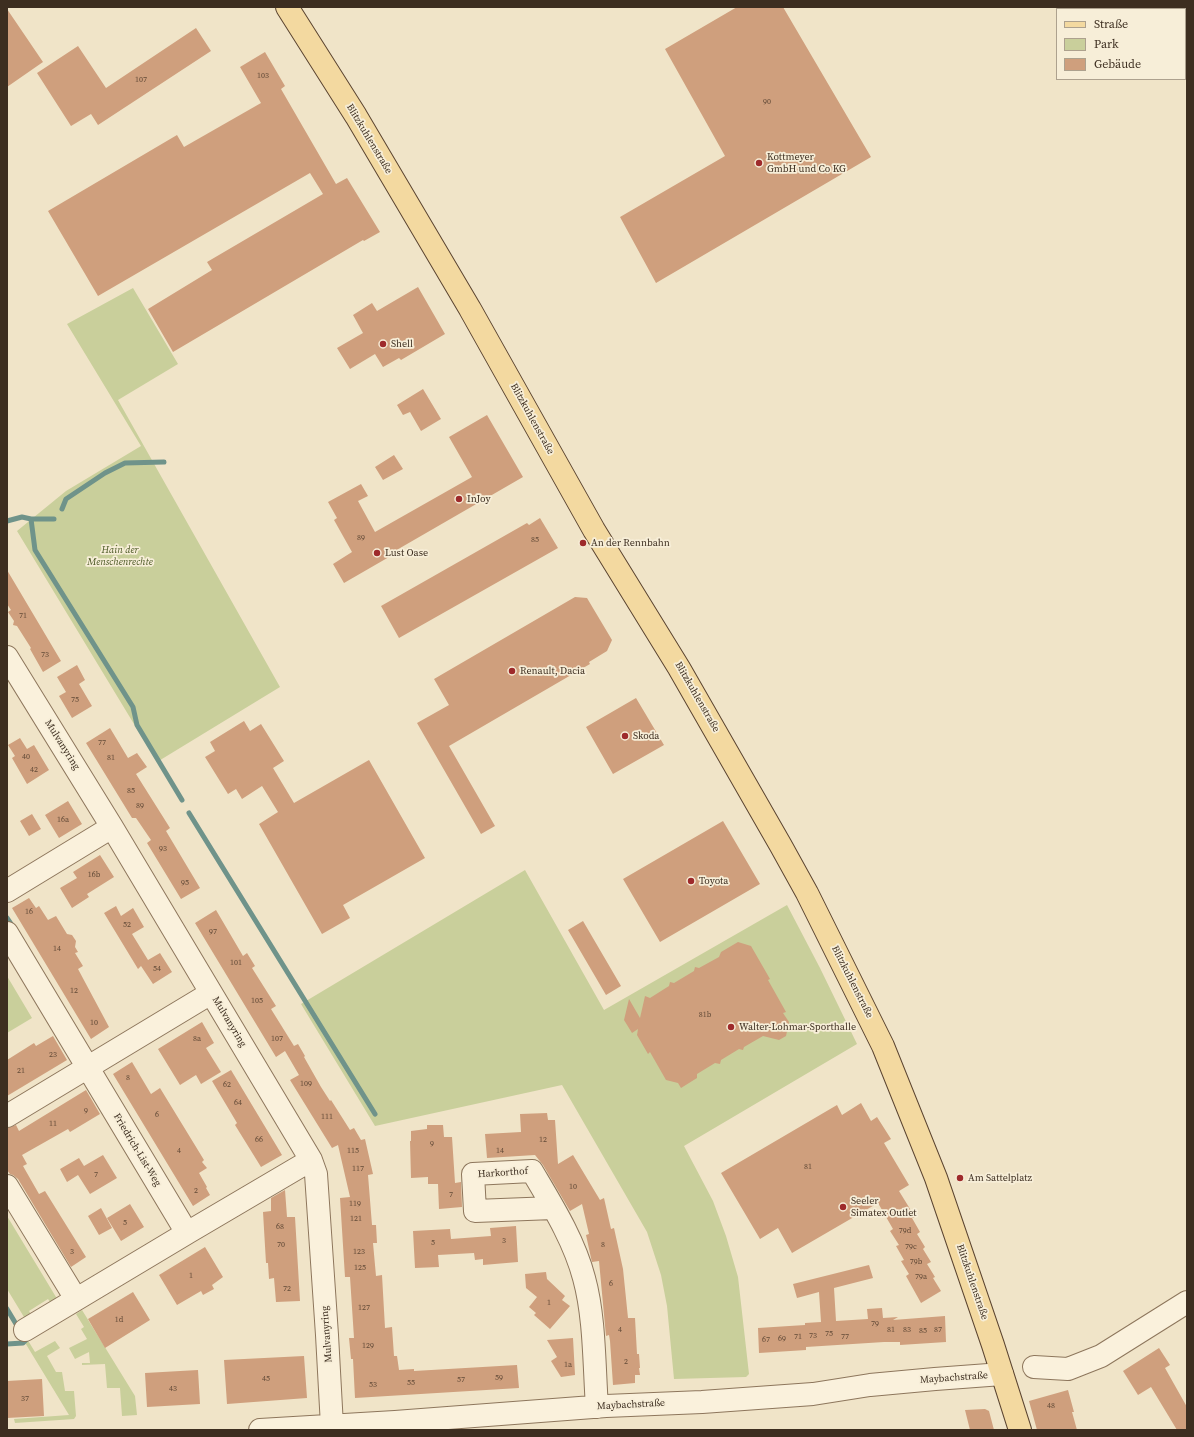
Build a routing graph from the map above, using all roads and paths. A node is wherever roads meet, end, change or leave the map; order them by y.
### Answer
1 (287, 7) edge
2 (7, 657) edge
3 (112, 827) junction
4 (7, 890) edge
5 (7, 933) edge
6 (211, 993) junction
7 (88, 1068) junction
8 (7, 1116) edge
9 (311, 1160) junction
10 (7, 1186) edge
11 (553, 1208) dead end
12 (187, 1233) junction
13 (76, 1299) junction
14 (1187, 1302) edge
15 (25, 1330) dead end
16 (1034, 1367) dead end
17 (1002, 1374) junction
18 (597, 1407) junction
19 (332, 1426) junction
20 (395, 1426) edge
21 (260, 1430) edge
22 (1020, 1430) edge

1 - 17 main road, Blitzkuhlenstraße
2 - 3 street, Mulvanyring
3 - 4 street
3 - 6 street, Mulvanyring
5 - 7 street, Friedrich-List-Weg
6 - 7 street
6 - 9 street, Mulvanyring
7 - 8 street
7 - 12 street, Friedrich-List-Weg
9 - 12 street
9 - 19 street, Mulvanyring
10 - 13 street
11 - 18 street
12 - 13 street
13 - 15 street
14 - 16 street
17 - 18 street, Maybachstraße
17 - 22 main road, Blitzkuhlenstraße
18 - 20 street, Maybachstraße
19 - 20 street, Maybachstraße
19 - 21 street, Maybachstraße

